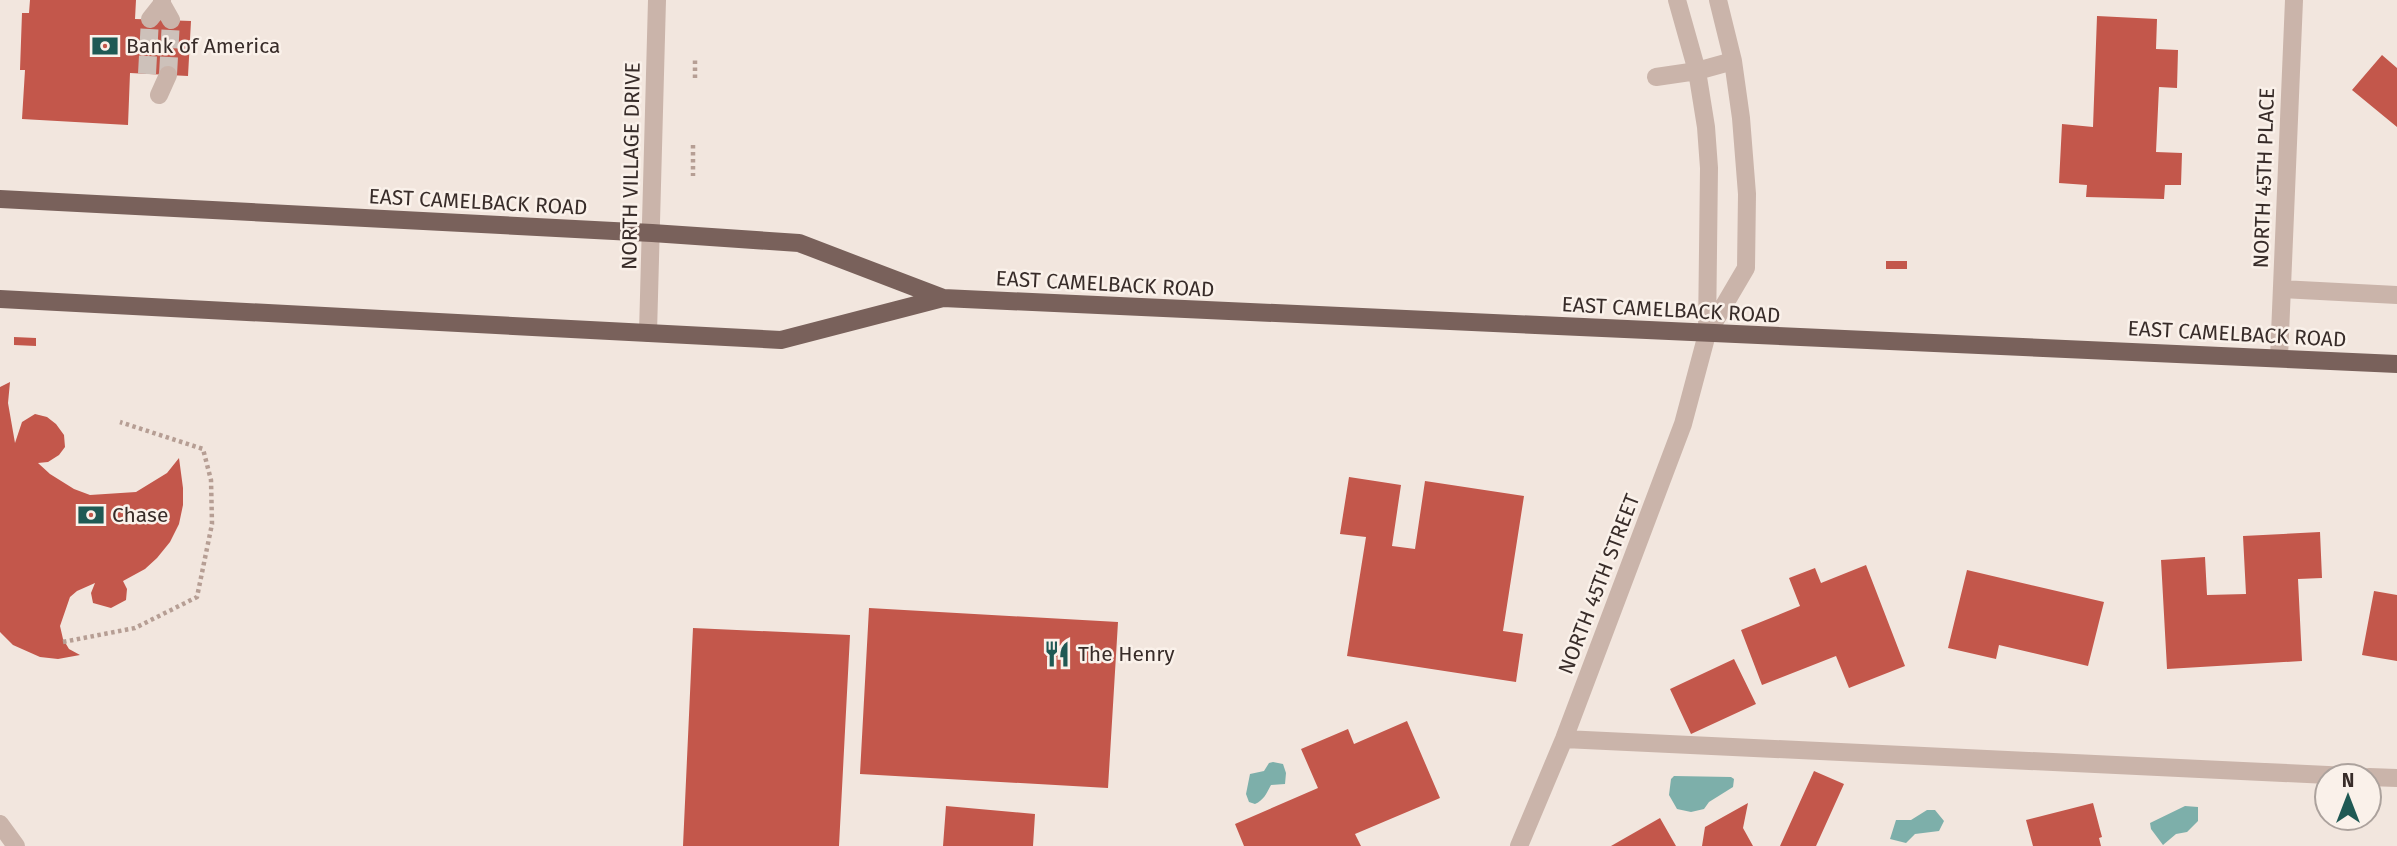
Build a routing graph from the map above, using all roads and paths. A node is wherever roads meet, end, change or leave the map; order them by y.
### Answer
1 (657, 0) edge
2 (1677, 0) edge
3 (1718, 0) edge
4 (2294, 0) edge
5 (162, 2) edge
6 (150, 19) tunnel mouth
7 (171, 20) tunnel mouth
8 (695, 58) dead end
9 (1733, 61) junction
10 (1697, 71) junction
11 (168, 75) tunnel mouth
12 (1656, 77) dead end
13 (695, 78) dead end
14 (159, 95) dead end
15 (693, 145) dead end
16 (693, 176) dead end
17 (0, 199) edge
18 (652, 233) junction
19 (2283, 289) junction
20 (2397, 295) edge
21 (943, 298) junction
22 (0, 299) edge
23 (648, 333) junction
24 (1707, 334) junction
25 (2279, 358) junction
26 (2397, 364) edge
27 (120, 422) dead end
28 (63, 642) dead end
29 (1564, 739) junction
30 (2313, 774) edge
31 (0, 824) edge
32 (16, 846) edge
33 (1520, 846) edge

1 - 18 street, NORTH VILLAGE DRIVE
2 - 10 street
3 - 9 street
4 - 19 street, NORTH 45TH PLACE
5 - 6 street
5 - 7 street
8 - 13 path
9 - 10 street
9 - 24 street
10 - 12 street
10 - 24 street
11 - 14 street
15 - 16 path
17 - 18 main road, EAST CAMELBACK ROAD
18 - 21 main road, EAST CAMELBACK ROAD
18 - 23 street, NORTH VILLAGE DRIVE
19 - 20 street
19 - 25 street, NORTH 45TH PLACE
21 - 23 main road, EAST CAMELBACK ROAD
21 - 24 main road, EAST CAMELBACK ROAD
22 - 23 main road, EAST CAMELBACK ROAD
24 - 25 main road, EAST CAMELBACK ROAD
24 - 29 street, NORTH 45TH STREET
25 - 26 main road, EAST CAMELBACK ROAD
27 - 28 path
29 - 30 street
29 - 33 street, NORTH 45TH STREET
31 - 32 street

